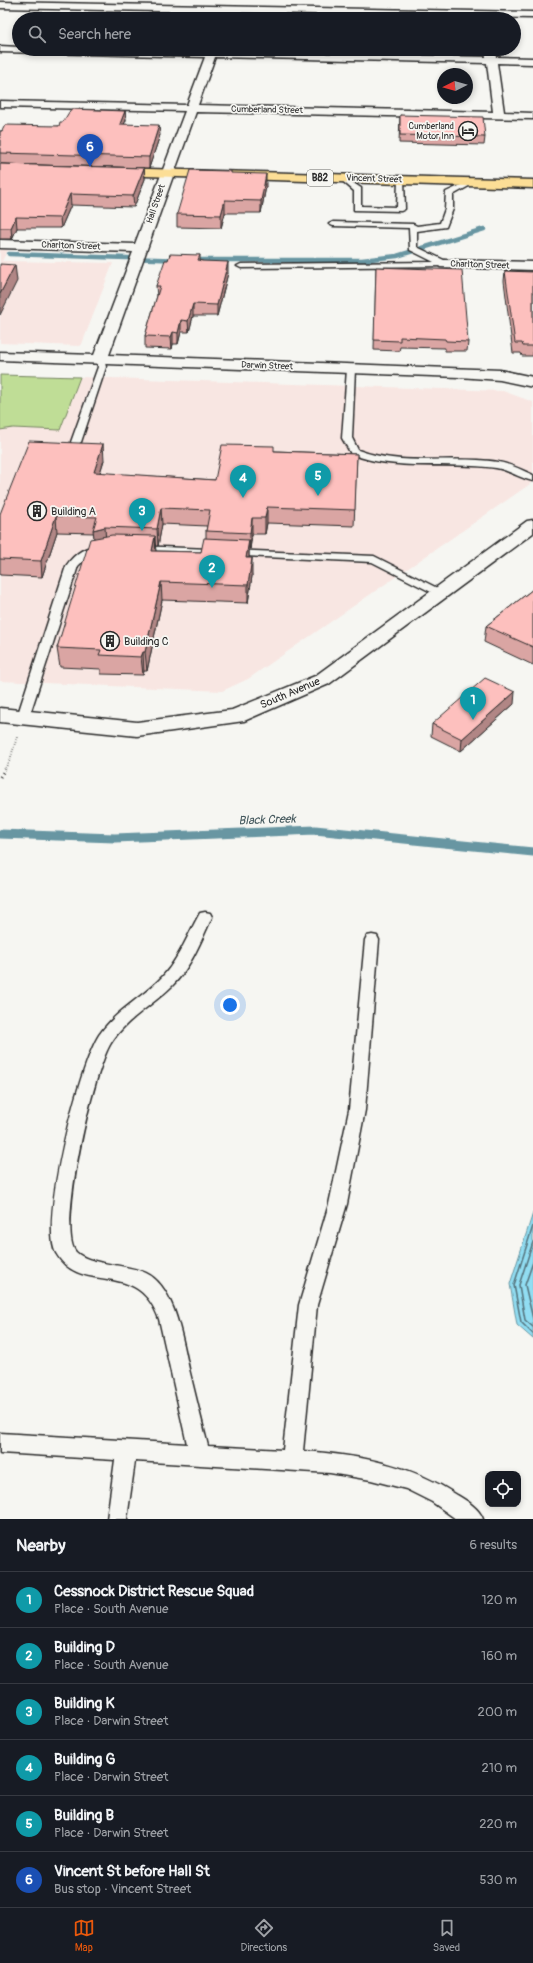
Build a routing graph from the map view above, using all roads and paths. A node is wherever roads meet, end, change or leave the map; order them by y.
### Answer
1 (229, 4) edge
2 (0, 5) edge
3 (457, 12) edge
4 (521, 14) edge
5 (533, 15) edge
6 (0, 49) edge
7 (12, 49) edge
8 (210, 56) edge
9 (368, 56) edge
10 (491, 56) edge
11 (492, 60) junction
12 (533, 61) edge
13 (0, 104) edge
14 (191, 108) junction
15 (499, 116) junction
16 (533, 116) edge
17 (0, 164) edge
18 (35, 164) edge
19 (107, 172) edge
20 (167, 174) junction
21 (342, 178) junction
22 (402, 180) junction
23 (472, 182) junction
24 (533, 184) edge
25 (333, 224) dead end
26 (413, 229) junction
27 (0, 244) edge
28 (139, 255) junction
29 (445, 264) junction
30 (241, 266) dead end
31 (533, 266) edge
32 (0, 356) edge
33 (100, 360) junction
34 (351, 369) junction
35 (533, 382) edge
36 (76, 442) edge
37 (533, 478) edge
38 (533, 525) edge
39 (113, 548) edge
40 (129, 549) edge
41 (441, 593) junction
42 (0, 715) edge
43 (23, 717) junction
44 (0, 777) edge
45 (205, 917) dead end
46 (372, 940) dead end
47 (0, 1443) edge
48 (126, 1451) junction
49 (200, 1455) junction
50 (292, 1461) junction
51 (117, 1519) edge
52 (473, 1519) edge

1 - 2 street
1 - 3 street
4 - 5 street
6 - 7 street
8 - 14 street, Hall Street
9 - 11 street
10 - 11 street
11 - 12 street
11 - 15 street
13 - 14 street, Cumberland Street
14 - 15 street, Cumberland Street
14 - 20 street, Hall Street
15 - 16 street, Cumberland Street
17 - 18 path
19 - 20 main road, Vincent Street / B82
20 - 21 main road, Vincent Street / B82
20 - 28 street, Hall Street
21 - 22 main road, Vincent Street / B82
21 - 22 lane
22 - 23 main road, Vincent Street / B82
23 - 24 main road, Vincent Street / B82
23 - 26 lane
25 - 26 lane
26 - 29 lane, Charlton Street
27 - 28 street, Charlton Street
28 - 33 street, Hall Street
29 - 30 lane
29 - 31 street, Charlton Street
32 - 33 street, Darwin Street
33 - 34 street, Darwin Street
33 - 36 lane
34 - 35 street, Darwin Street
34 - 37 lane
38 - 41 street, South Avenue
39 - 43 lane
40 - 41 lane
41 - 43 street, South Avenue
42 - 43 street, South Avenue
43 - 44 path
45 - 49 lane
46 - 50 lane
47 - 48 lane
48 - 49 lane
48 - 51 lane
49 - 50 lane
50 - 52 lane

